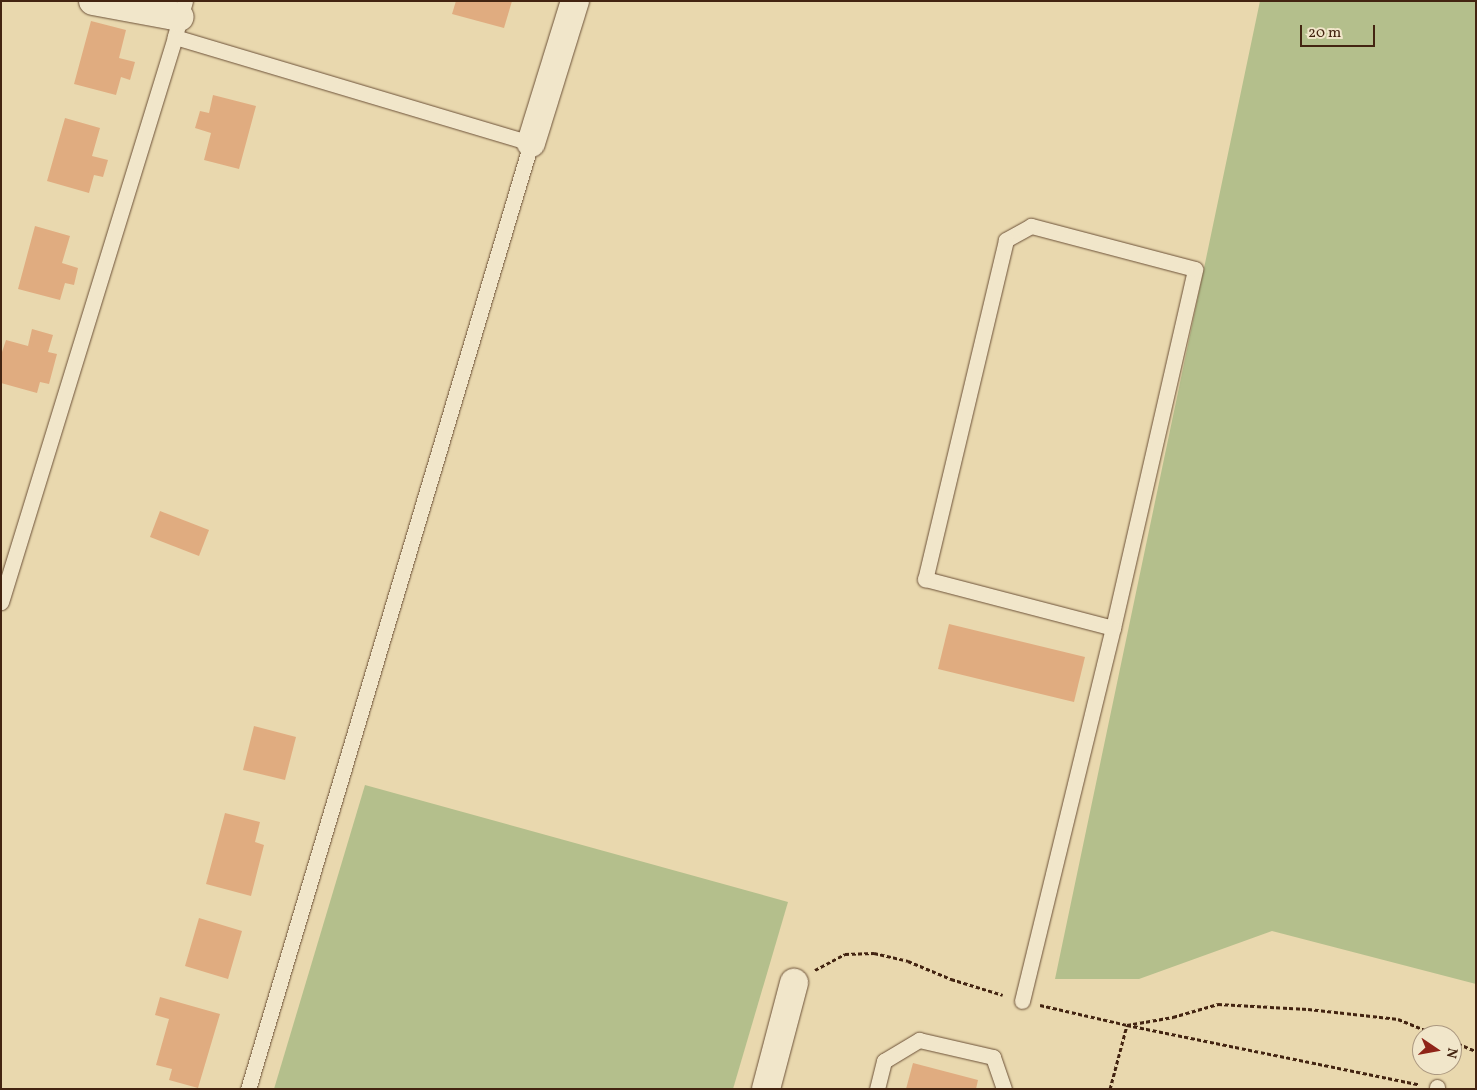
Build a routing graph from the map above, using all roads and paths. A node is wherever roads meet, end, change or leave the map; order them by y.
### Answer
1 (93, 1) edge
2 (575, 1) edge
3 (180, 19) edge
4 (531, 143) junction
5 (1, 602) edge
6 (1113, 628) junction
7 (794, 984) joint
8 (1022, 1001) junction
9 (1127, 1025) junction
10 (1413, 1025) edge
11 (1462, 1045) edge
12 (1476, 1051) edge
13 (1437, 1088) edge
14 (248, 1089) edge
15 (766, 1089) edge
16 (877, 1089) edge
17 (1004, 1089) edge
18 (1110, 1089) edge

1 - 3 street
2 - 4 street
3 - 4 lane
3 - 5 lane
4 - 14 lane
6 - 6 lane
6 - 8 lane
7 - 8 path
7 - 15 street
8 - 9 path
9 - 10 path
9 - 13 path
9 - 18 path
11 - 12 path
16 - 17 lane

